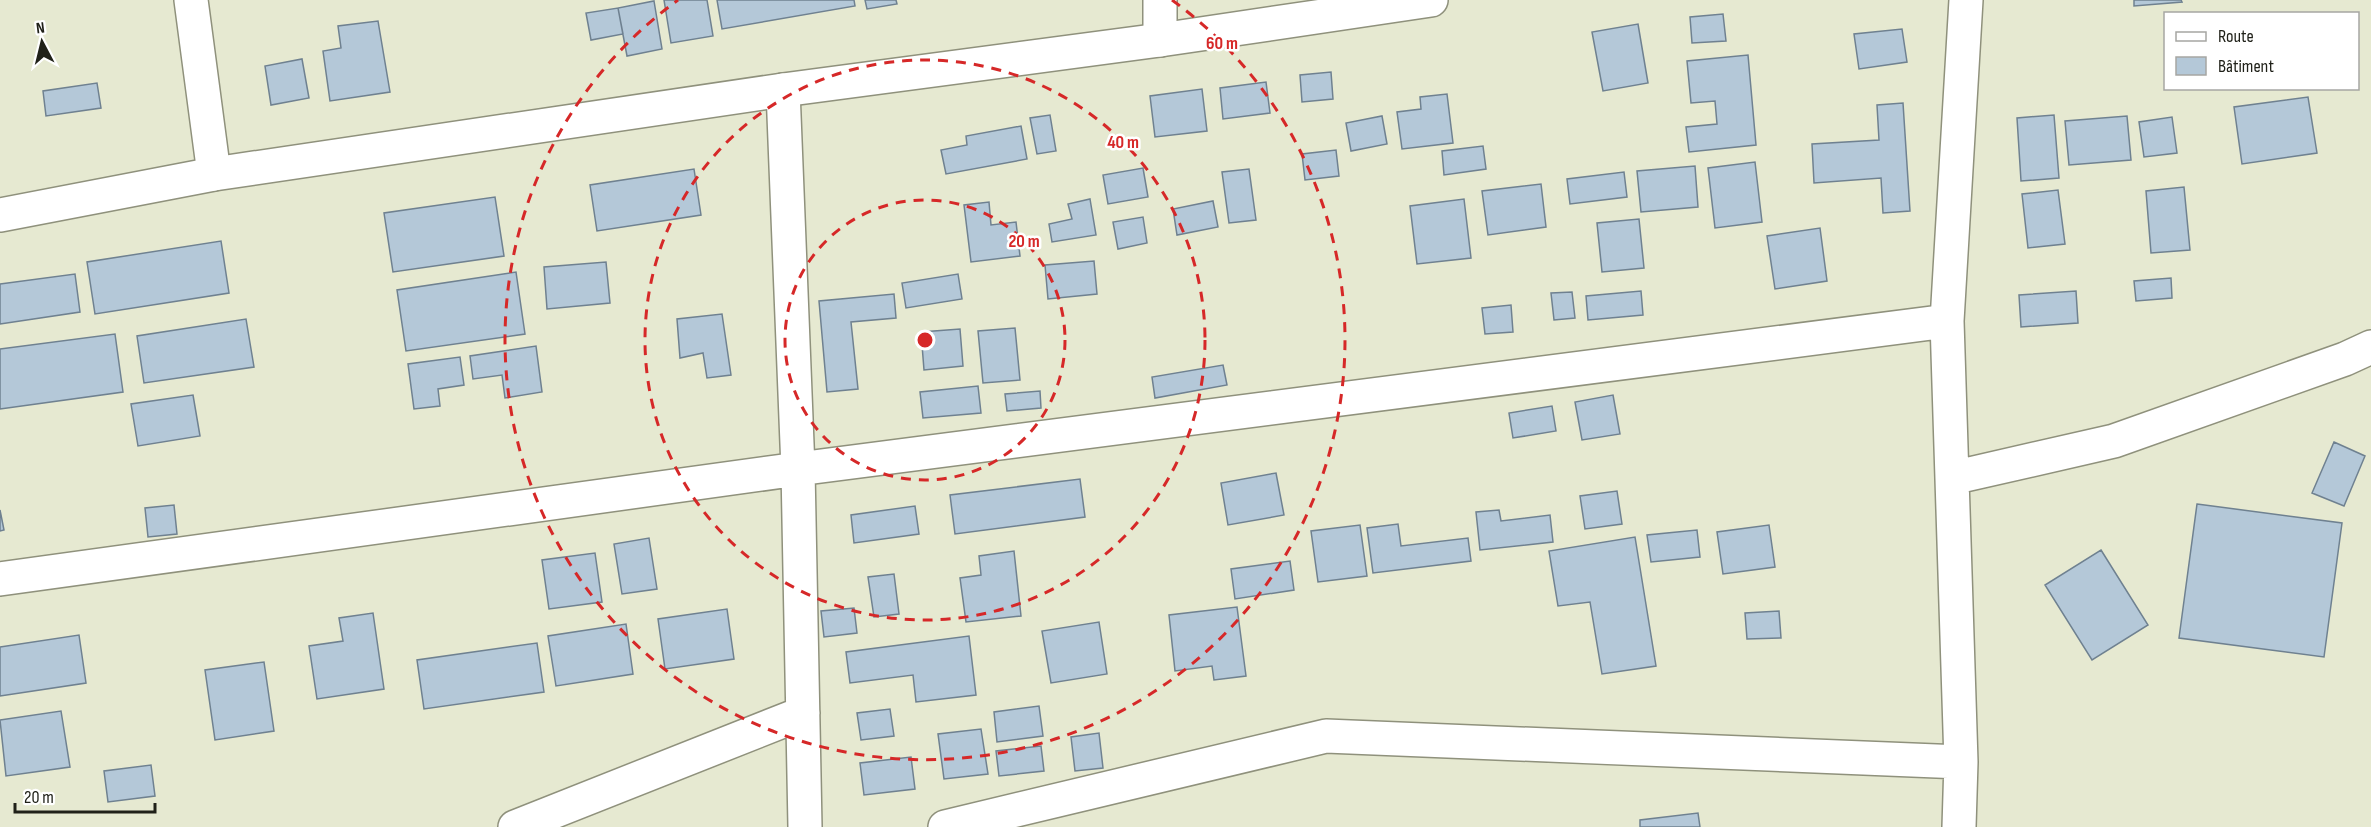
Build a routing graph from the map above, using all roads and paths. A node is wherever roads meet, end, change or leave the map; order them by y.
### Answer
1 (191, 0) edge
2 (1160, 0) edge
3 (1431, 0) edge
4 (1966, 0) edge
5 (1160, 40) junction
6 (783, 90) junction
7 (214, 174) junction
8 (0, 215) edge
9 (1947, 321) junction
10 (2371, 347) edge
11 (798, 469) junction
12 (1952, 478) junction
13 (0, 579) edge
14 (802, 712) junction
15 (1961, 762) junction
16 (515, 827) edge
17 (805, 827) edge
18 (945, 827) edge
19 (1959, 827) edge

1 - 7 street
2 - 5 street
3 - 5 street
4 - 9 street
5 - 6 street
6 - 7 street
6 - 11 street
7 - 8 street
9 - 11 street
9 - 12 street
10 - 12 street
11 - 13 street
11 - 14 street
12 - 15 street
14 - 16 street
14 - 17 street
15 - 18 street
15 - 19 street

